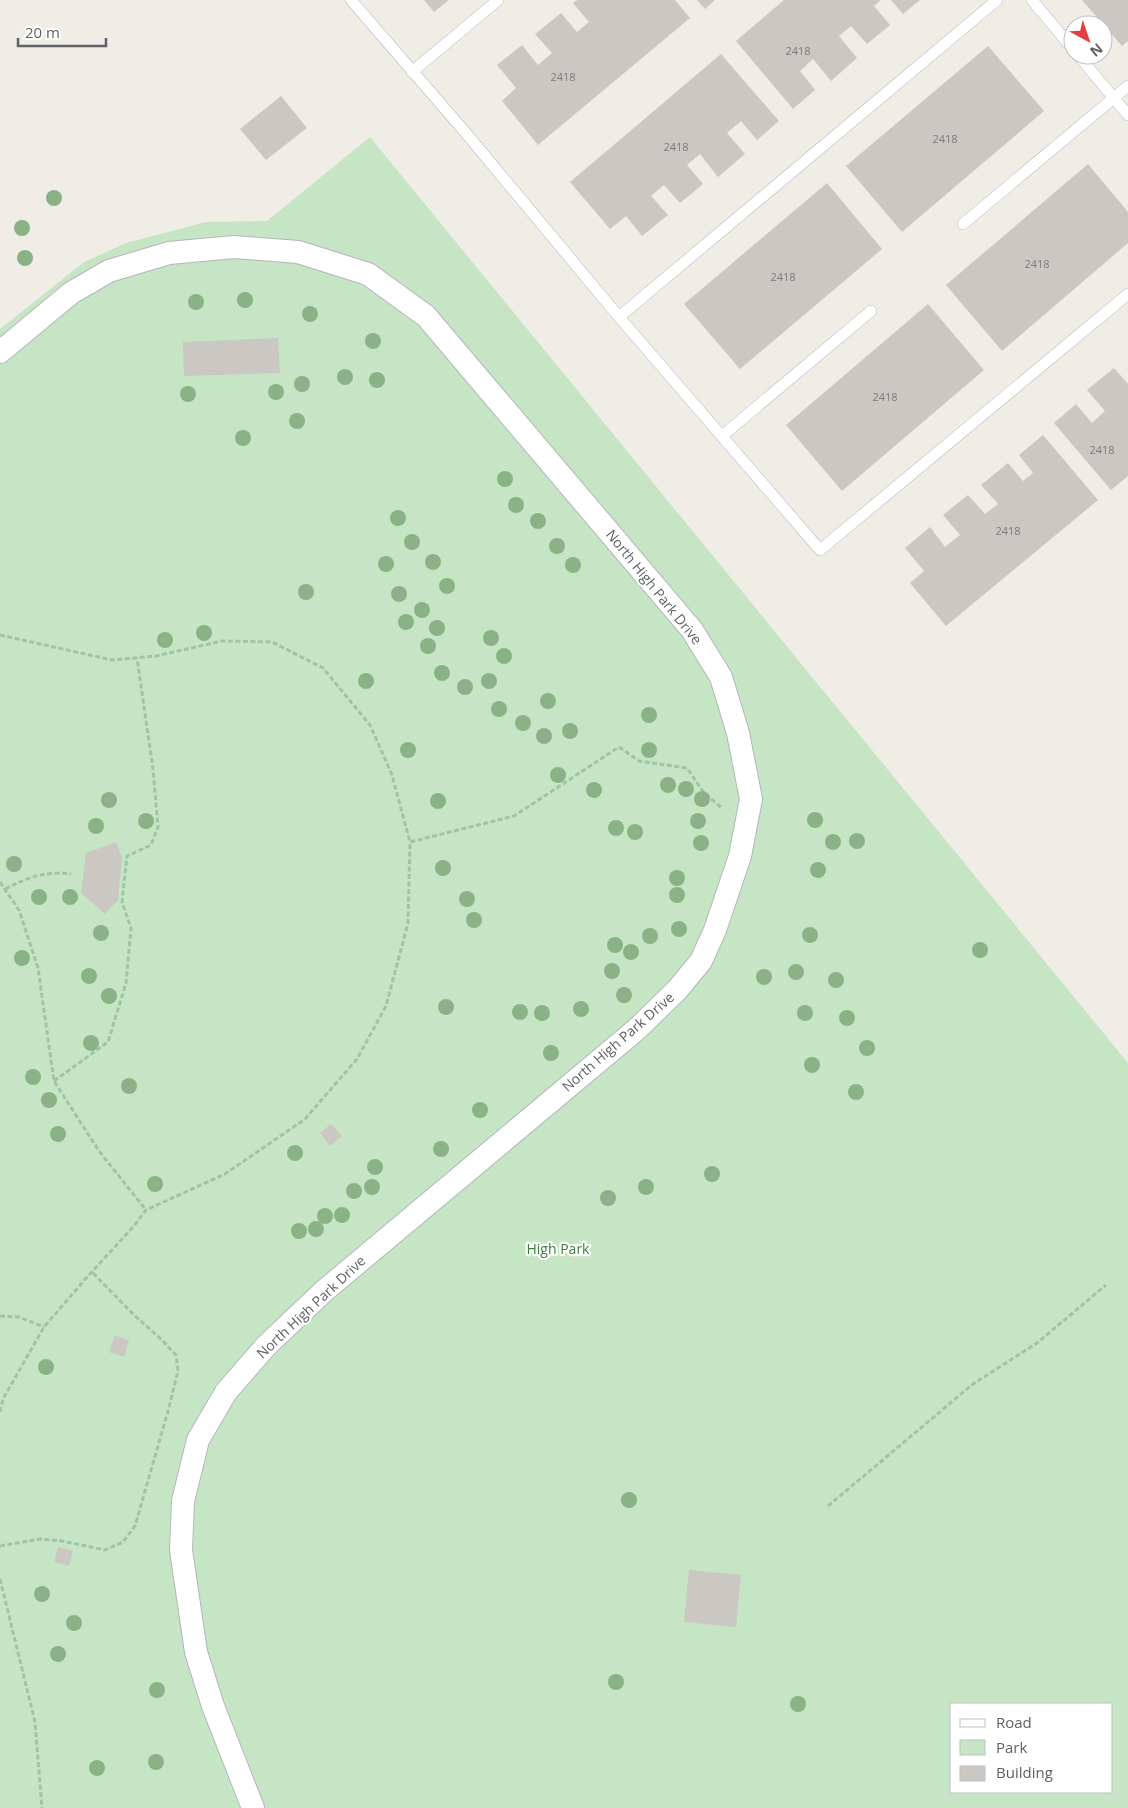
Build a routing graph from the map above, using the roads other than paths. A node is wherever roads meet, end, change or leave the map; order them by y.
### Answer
1 (351, 0) edge
2 (498, 0) edge
3 (997, 0) edge
4 (1032, 0) edge
5 (1063, 38) edge
6 (1086, 65) edge
7 (412, 72) junction
8 (1128, 86) edge
9 (1114, 98) junction
10 (1128, 115) edge
11 (963, 224) dead end
12 (1128, 294) edge
13 (871, 312) dead end
14 (618, 317) junction
15 (0, 352) edge
16 (722, 436) junction
17 (253, 1808) edge

1 - 7 lane
2 - 7 lane
3 - 14 lane
4 - 5 lane
6 - 9 lane
7 - 14 lane
8 - 9 lane
9 - 10 lane
9 - 11 lane
12 - 16 lane
13 - 16 lane
14 - 16 lane
15 - 17 street, North High Park Drive

